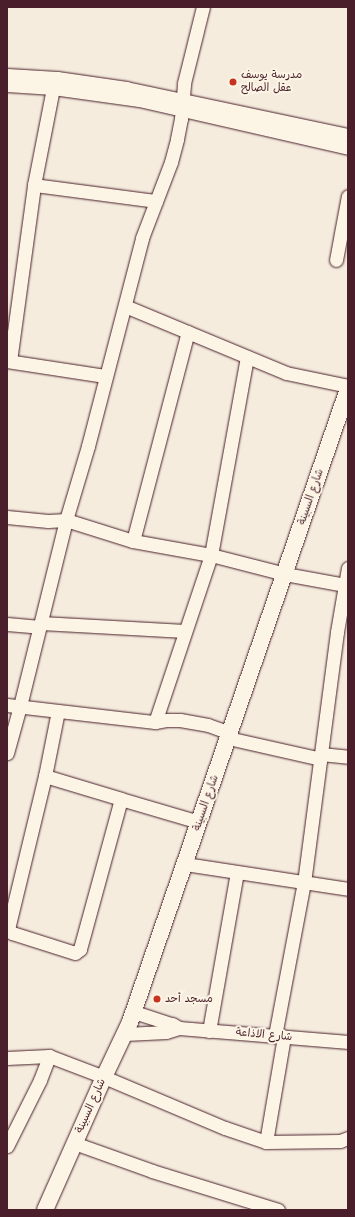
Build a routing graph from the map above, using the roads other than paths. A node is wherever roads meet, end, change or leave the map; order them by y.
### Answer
1 (203, 7) edge
2 (7, 75) edge
3 (7, 85) edge
4 (53, 88) junction
5 (182, 103) junction
6 (348, 135) edge
7 (348, 148) edge
8 (34, 185) junction
9 (348, 196) edge
10 (156, 201) junction
11 (336, 260) dead end
12 (125, 306) junction
13 (188, 332) junction
14 (247, 357) junction
15 (8, 361) edge
16 (105, 376) junction
17 (348, 387) edge
18 (7, 517) edge
19 (66, 520) junction
20 (133, 541) junction
21 (211, 555) junction
22 (348, 568) edge
23 (285, 574) junction
24 (347, 585) edge
25 (7, 624) edge
26 (40, 625) junction
27 (185, 631) junction
28 (7, 705) edge
29 (20, 706) junction
30 (58, 711) junction
31 (155, 722) junction
32 (229, 735) junction
33 (7, 753) edge
34 (321, 756) junction
35 (348, 757) edge
36 (45, 776) junction
37 (121, 799) junction
38 (199, 822) junction
39 (185, 864) junction
40 (237, 872) junction
41 (304, 882) junction
42 (348, 889) edge
43 (134, 1012) junction
44 (179, 1028) junction
45 (209, 1030) junction
46 (125, 1034) junction
47 (280, 1036) junction
48 (348, 1042) edge
49 (49, 1056) junction
50 (7, 1058) edge
51 (104, 1076) junction
52 (348, 1138) edge
53 (266, 1142) junction
54 (74, 1143) junction
55 (7, 1146) edge
56 (45, 1210) edge
57 (278, 1210) edge

1 - 5 street
2 - 5 street
3 - 4 street
4 - 5 street
4 - 8 street
5 - 6 street
5 - 7 street
5 - 10 street
8 - 10 street
8 - 15 street
9 - 11 street
10 - 12 street
12 - 13 street
12 - 16 street
13 - 14 street
13 - 20 street
14 - 17 street
14 - 21 street
15 - 16 street
16 - 19 street
17 - 23 main road, شارع السبينة
18 - 19 street
19 - 20 street
19 - 26 street
20 - 21 street
21 - 23 street
21 - 27 street
22 - 24 street
23 - 24 street
23 - 32 main road, شارع السبينة
24 - 34 street
25 - 26 street
26 - 27 street
26 - 29 street
27 - 31 street
28 - 29 street
29 - 30 street
29 - 33 street
30 - 31 street
30 - 36 street
31 - 32 street
32 - 34 street
32 - 38 main road, شارع السبينة
34 - 35 street
34 - 41 street
36 - 37 street
36 - 37 street
37 - 38 street
38 - 39 main road, شارع السبينة
39 - 40 street
39 - 43 main road, شارع السبينة
40 - 41 street
40 - 45 street
41 - 42 street
41 - 47 street
43 - 44 street, شارع الاذاعة
43 - 46 main road, شارع السبينة
44 - 45 street, شارع الاذاعة
44 - 46 street, شارع الاذاعة
45 - 47 street, شارع الاذاعة
46 - 51 main road, شارع السبينة
47 - 48 street, شارع الاذاعة
47 - 53 street
49 - 50 street
49 - 51 street
49 - 55 street
51 - 53 street
51 - 54 main road, شارع السبينة
52 - 53 street
54 - 56 main road, شارع السبينة
54 - 57 street

